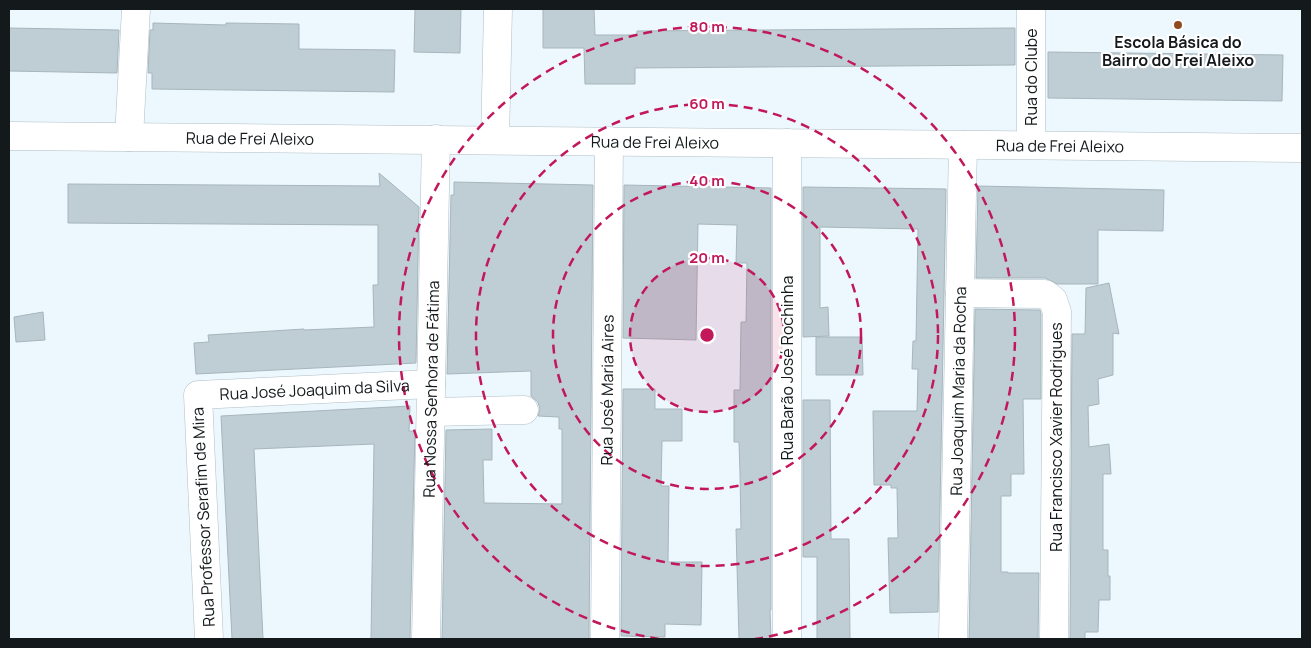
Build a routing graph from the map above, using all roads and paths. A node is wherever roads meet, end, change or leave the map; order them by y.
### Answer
1 (136, 9) edge
2 (498, 9) edge
3 (1031, 9) edge
4 (9, 136) edge
5 (129, 137) junction
6 (436, 140) junction
7 (495, 140) junction
8 (609, 141) junction
9 (787, 143) junction
10 (963, 145) junction
11 (1031, 145) junction
12 (1302, 148) edge
13 (960, 293) junction
14 (432, 384) junction
15 (198, 395) joint
16 (524, 410) dead end
17 (431, 412) junction
18 (209, 639) edge
19 (426, 639) edge
20 (605, 639) edge
21 (788, 639) edge
22 (953, 639) edge
23 (1054, 639) edge

1 - 5 street
2 - 7 street
3 - 11 street, Rua do Clube
4 - 5 street, Rua de Frei Aleixo
5 - 6 street, Rua de Frei Aleixo
6 - 7 street, Rua de Frei Aleixo
6 - 14 street, Rua Nossa Senhora de Fátima
7 - 8 street, Rua de Frei Aleixo
8 - 9 street, Rua de Frei Aleixo
8 - 20 street, Rua José Maria Aires
9 - 10 street, Rua de Frei Aleixo
9 - 21 street, Rua Barão José Rochinha
10 - 11 street, Rua de Frei Aleixo
10 - 13 street, Rua Joaquim Maria da Rocha
11 - 12 street, Rua de Frei Aleixo
13 - 22 street, Rua Joaquim Maria da Rocha
13 - 23 street, Rua Francisco Xavier Rodrigues
14 - 15 street, Rua José Joaquim da Silva
14 - 17 street, Rua Nossa Senhora de Fátima
15 - 18 street, Rua Professor Serafim de Mira
16 - 17 street
17 - 19 street, Rua Nossa Senhora de Fátima

